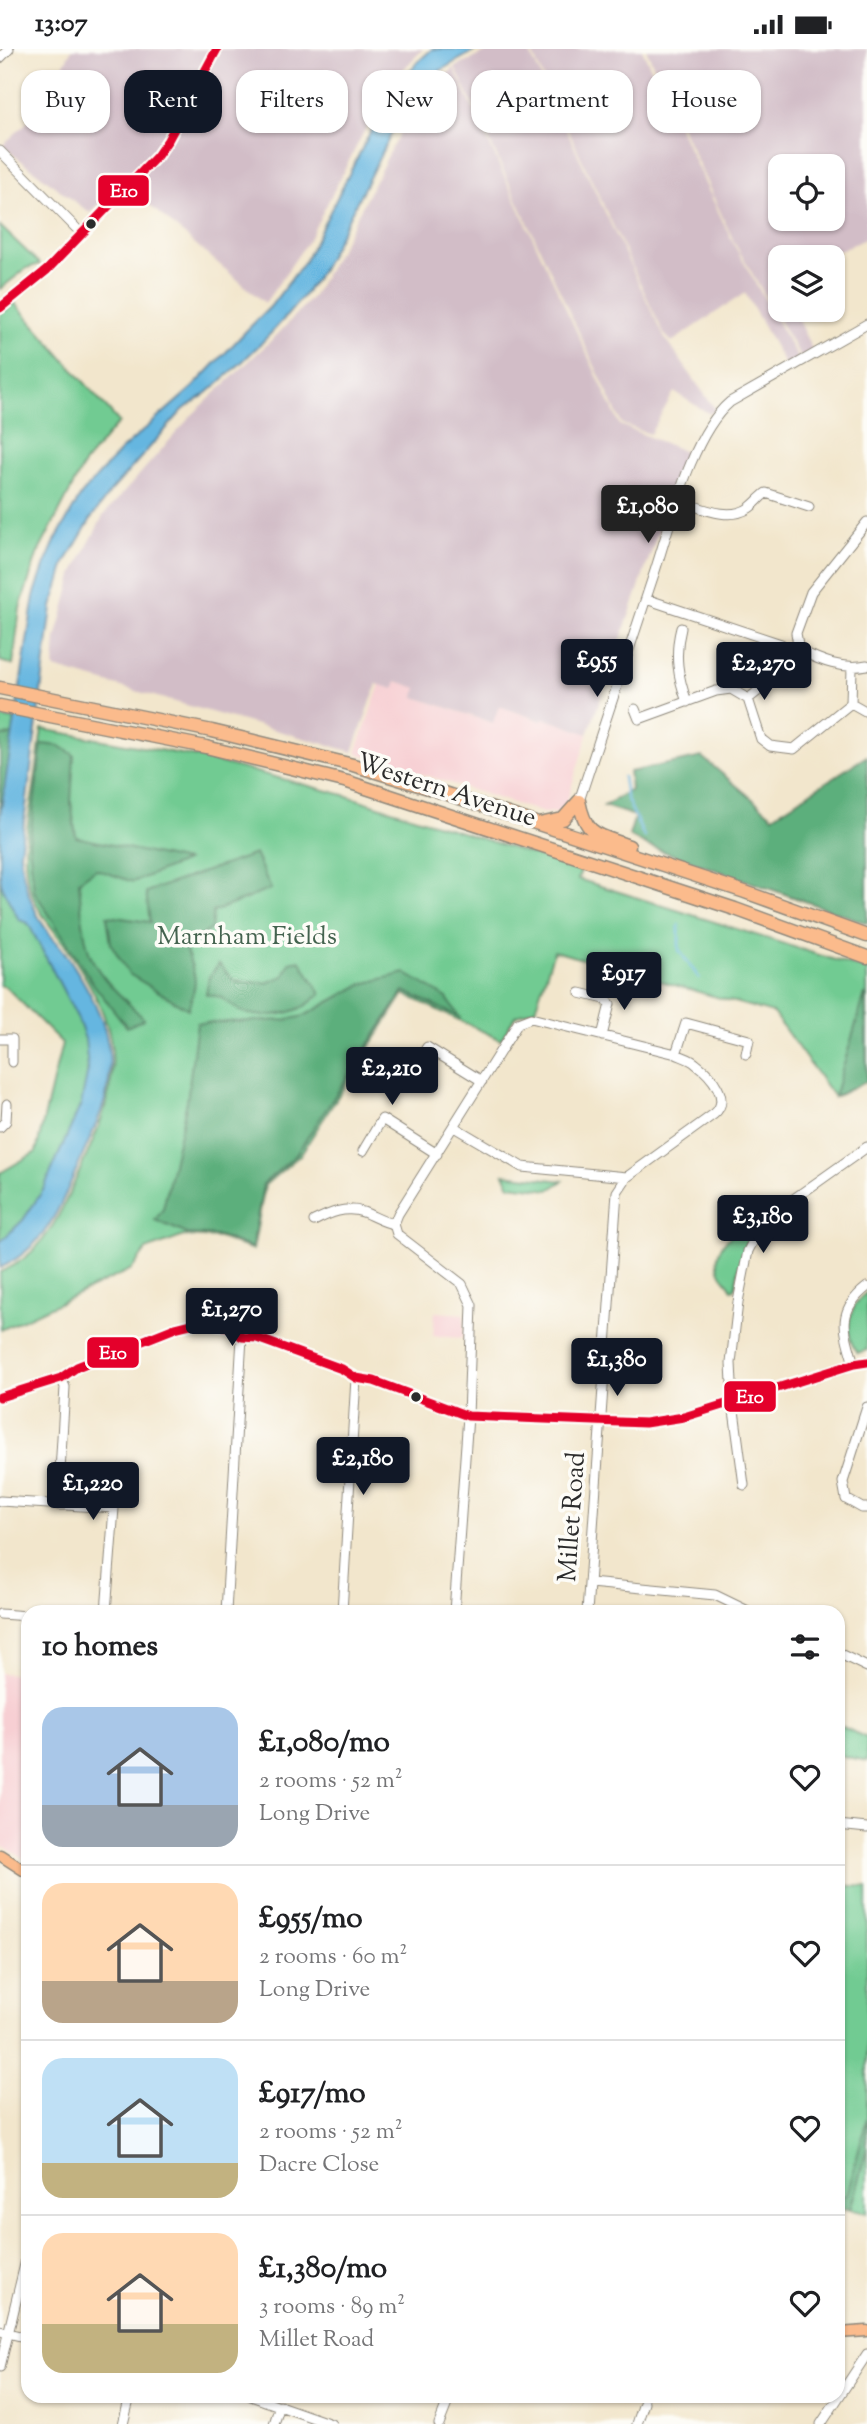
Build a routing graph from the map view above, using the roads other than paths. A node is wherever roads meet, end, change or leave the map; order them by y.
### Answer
1 (9, 49) edge
2 (217, 49) edge
3 (0, 58) edge
4 (0, 151) edge
5 (76, 227) dead end
6 (0, 307) edge
7 (867, 324) edge
8 (679, 501) junction
9 (809, 507) dead end
10 (867, 522) edge
11 (646, 599) junction
12 (681, 628) dead end
13 (781, 644) dead end
14 (867, 665) edge
15 (852, 668) junction
16 (777, 676) dead end
17 (2, 689) edge
18 (748, 699) junction
19 (687, 702) junction
20 (852, 703) junction
21 (1, 706) edge
22 (635, 709) dead end
23 (867, 712) edge
24 (579, 801) junction
25 (538, 824) junction
26 (745, 892) junction
27 (867, 936) edge
28 (867, 957) edge
29 (580, 993) dead end
30 (602, 1036) junction
31 (0, 1039) edge
32 (676, 1054) junction
33 (746, 1054) dead end
34 (12, 1062) dead end
35 (407, 1080) dead end
36 (482, 1080) junction
37 (7, 1104) dead end
38 (0, 1127) edge
39 (454, 1127) junction
40 (867, 1147) edge
41 (363, 1151) dead end
42 (437, 1154) junction
43 (627, 1177) junction
44 (314, 1221) dead end
45 (394, 1224) junction
46 (867, 1287) edge
47 (242, 1337) junction
48 (867, 1362) edge
49 (853, 1364) junction
50 (61, 1378) junction
51 (356, 1378) junction
52 (0, 1397) edge
53 (733, 1403) junction
54 (867, 1408) edge
55 (468, 1416) junction
56 (600, 1422) junction
57 (744, 1485) dead end
58 (0, 1501) edge
59 (58, 1505) junction
60 (867, 1508) edge
61 (590, 1583) junction
62 (107, 1605) edge
63 (226, 1605) edge
64 (342, 1605) edge
65 (454, 1605) edge
66 (588, 1605) edge
67 (736, 1605) edge
68 (0, 1614) edge
69 (21, 1616) edge
70 (845, 1656) edge
71 (867, 1667) edge
72 (845, 1826) edge
73 (867, 1828) edge
74 (0, 1856) edge
75 (21, 1869) edge
76 (21, 2275) edge
77 (867, 2331) edge
78 (4, 2332) edge
79 (845, 2333) edge
80 (21, 2336) edge
81 (867, 2354) edge
82 (0, 2367) edge
83 (845, 2387) edge
84 (128, 2403) edge
85 (274, 2403) edge
86 (448, 2403) edge
87 (644, 2403) dead end
88 (835, 2403) edge
89 (280, 2405) junction
90 (123, 2424) edge
91 (274, 2424) edge
92 (331, 2424) edge
93 (440, 2424) edge
94 (637, 2424) edge
95 (821, 2424) edge

1 - 3 street
2 - 6 street
4 - 5 street
7 - 8 street
8 - 9 street
8 - 11 street
10 - 15 street
11 - 13 street
11 - 24 street
12 - 19 street
14 - 15 street
15 - 20 street
16 - 18 street
17 - 25 highway, Western Avenue
18 - 19 street
18 - 20 street
19 - 22 street
20 - 23 street
21 - 28 highway, Western Avenue
24 - 25 highway
24 - 26 highway
25 - 26 highway, Western Avenue
26 - 27 highway, Western Avenue
29 - 30 street
30 - 32 street
30 - 36 street
31 - 34 street
32 - 33 street
32 - 43 street
35 - 36 street
36 - 39 street
37 - 38 street
39 - 42 street
39 - 43 street
40 - 53 street
41 - 42 street
42 - 45 street
43 - 56 street, Millet Road
44 - 45 street
45 - 55 street
46 - 49 street
47 - 50 street
47 - 51 street
47 - 63 street
48 - 49 street
49 - 53 street
50 - 52 street
50 - 59 street
51 - 55 street
51 - 64 street
53 - 56 street
53 - 57 street
54 - 60 street
55 - 56 street
55 - 65 street
56 - 61 street, Millet Road
58 - 59 street
59 - 62 street
61 - 66 street, Millet Road
61 - 67 street
68 - 69 street
70 - 71 street
72 - 73 street
74 - 75 main road
76 - 78 street
77 - 79 main road
78 - 80 street
78 - 82 street
81 - 83 street
84 - 90 street
85 - 89 street
86 - 93 street
87 - 94 street
88 - 95 street
89 - 91 street
89 - 92 street

